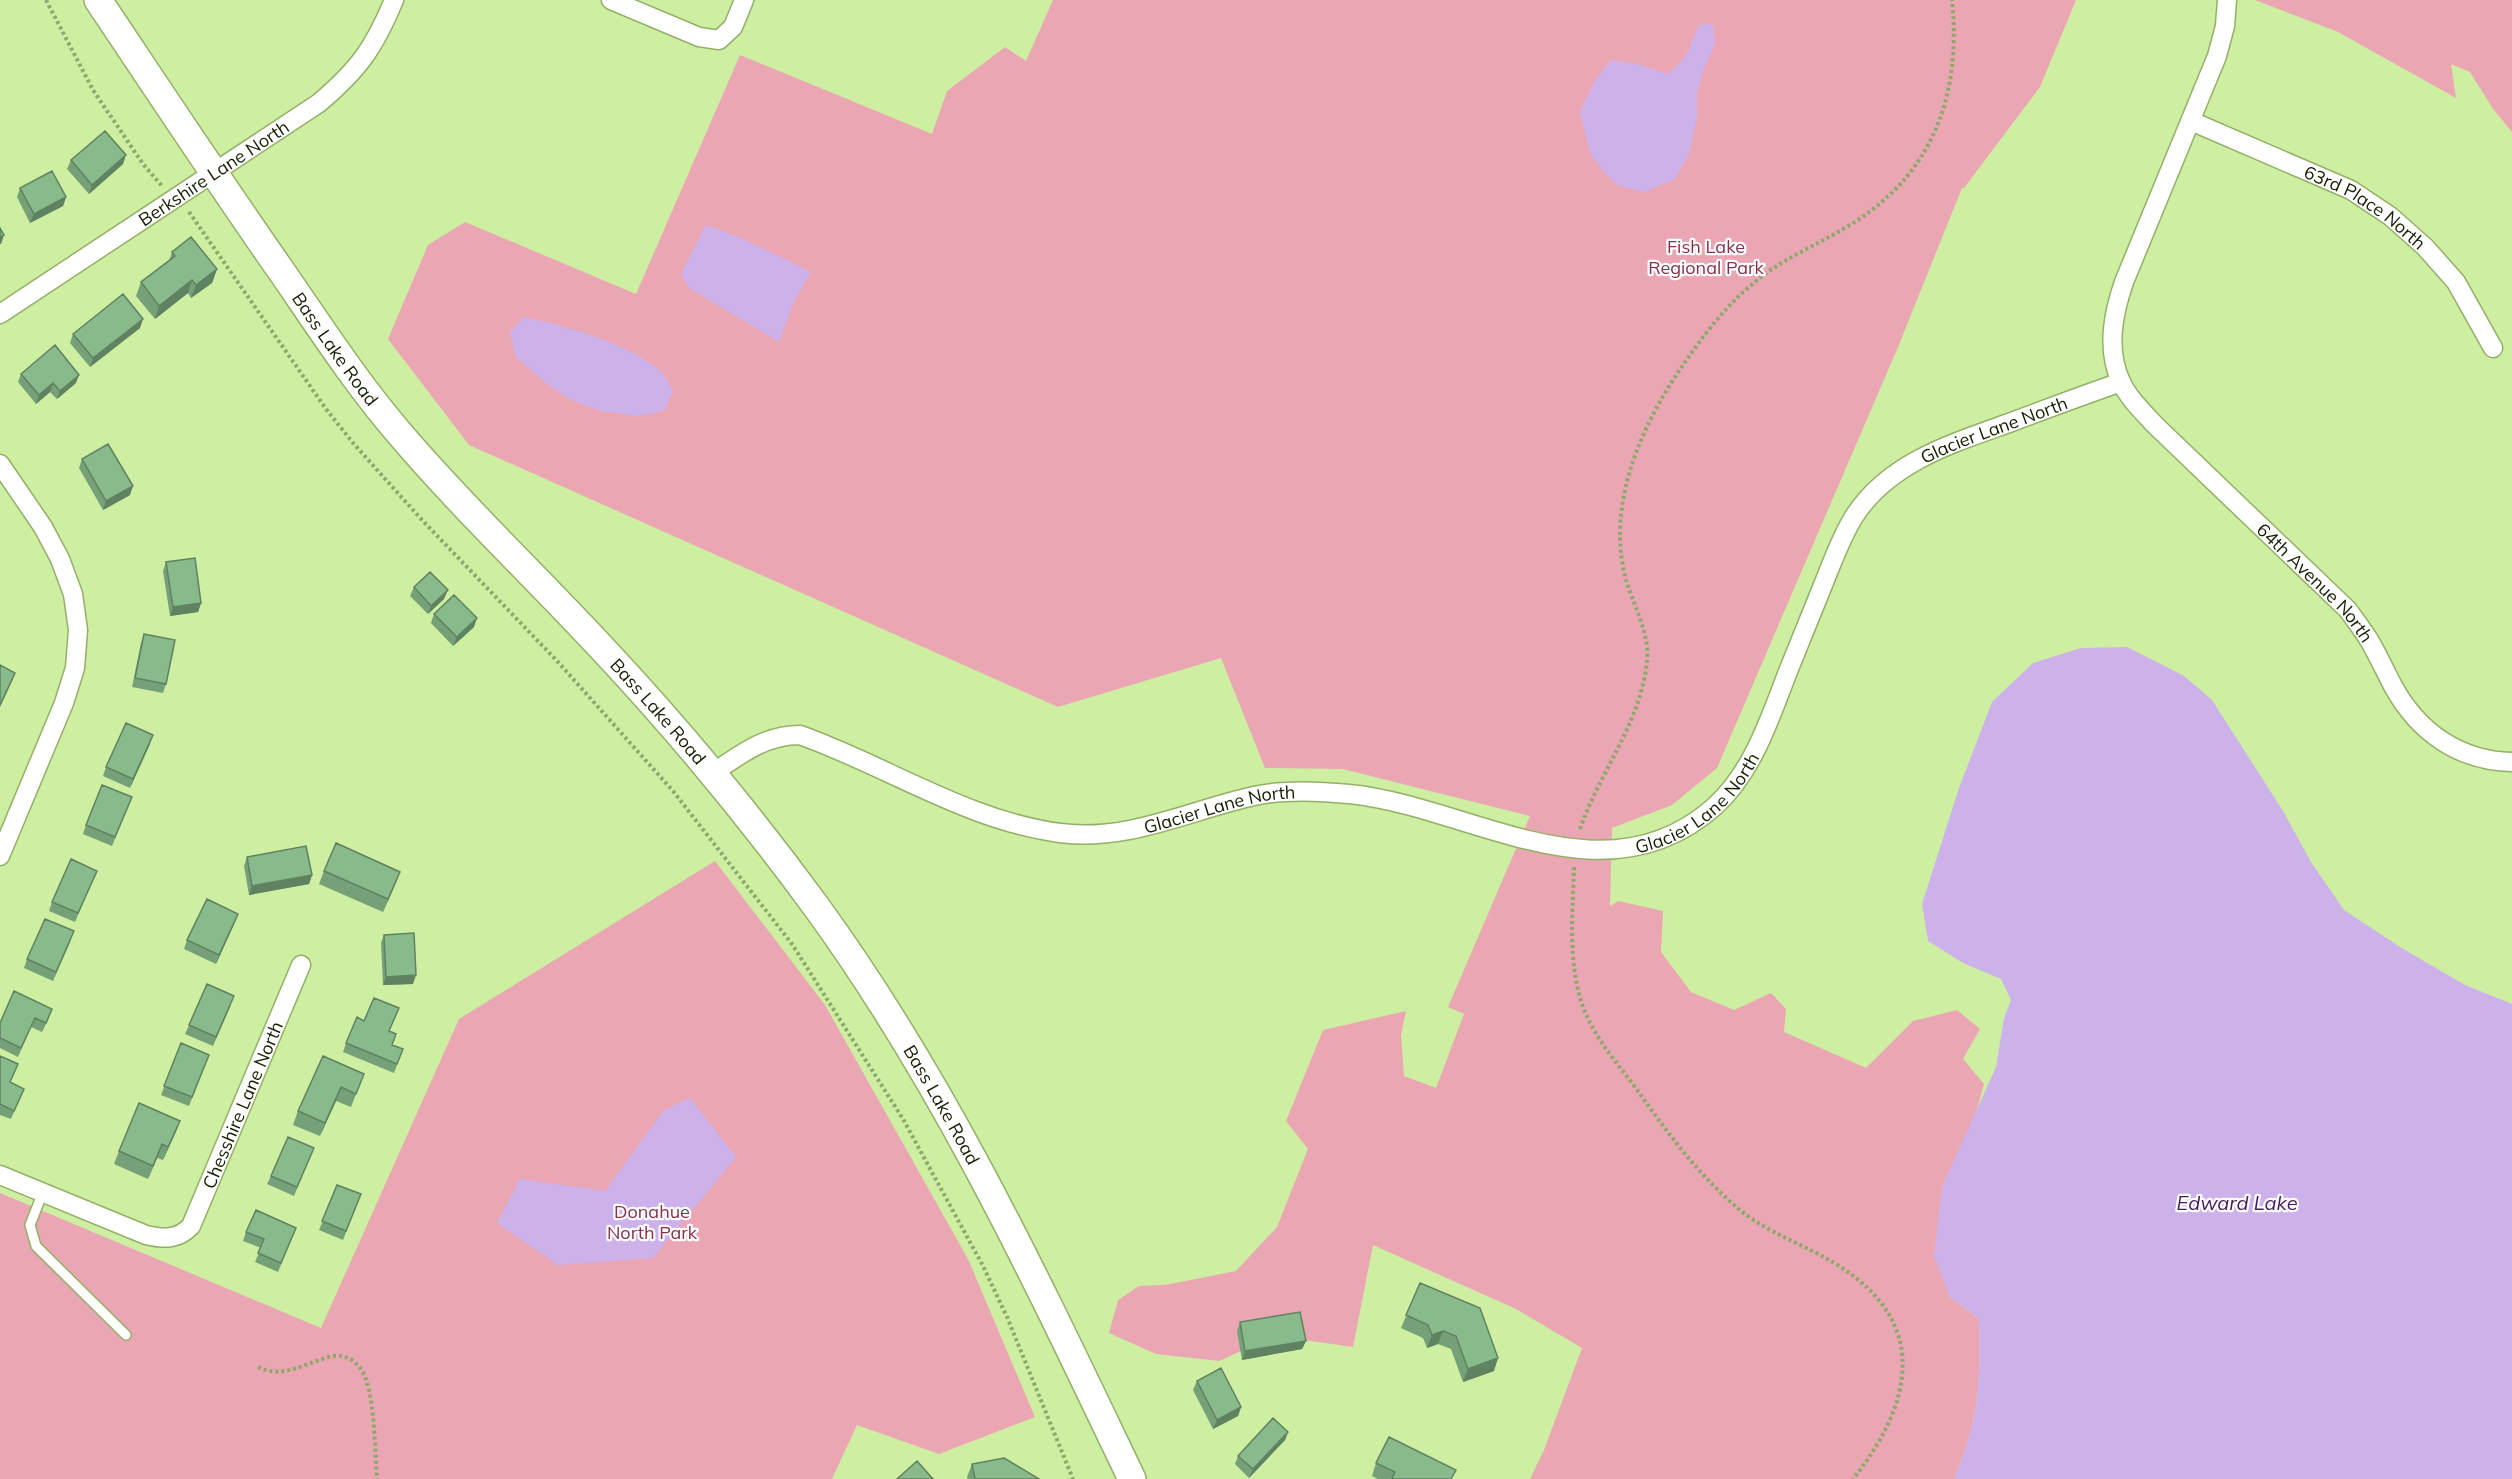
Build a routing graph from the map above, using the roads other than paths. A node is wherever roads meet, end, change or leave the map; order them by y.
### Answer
1 (98, 0) edge
2 (394, 0) edge
3 (611, 0) edge
4 (744, 0) edge
5 (2227, 0) edge
6 (2191, 121) junction
7 (214, 174) junction
8 (0, 314) edge
9 (2493, 348) dead end
10 (2121, 382) junction
11 (0, 464) edge
12 (2512, 762) edge
13 (713, 773) junction
14 (0, 856) edge
15 (301, 965) dead end
16 (0, 1175) edge
17 (43, 1192) junction
18 (126, 1335) dead end
19 (1132, 1479) edge

1 - 7 main road, Bass Lake Road
2 - 7 street, Berkshire Lane North
3 - 4 street
5 - 6 street
6 - 9 street, 63rd Place North
6 - 10 street
7 - 8 street, Berkshire Lane North
7 - 13 main road, Bass Lake Road
10 - 12 street, 64th Avenue North
10 - 13 street, Glacier Lane North
11 - 14 street
13 - 19 main road, Bass Lake Road
15 - 17 street, Chesshire Lane North
16 - 17 street
17 - 18 lane

